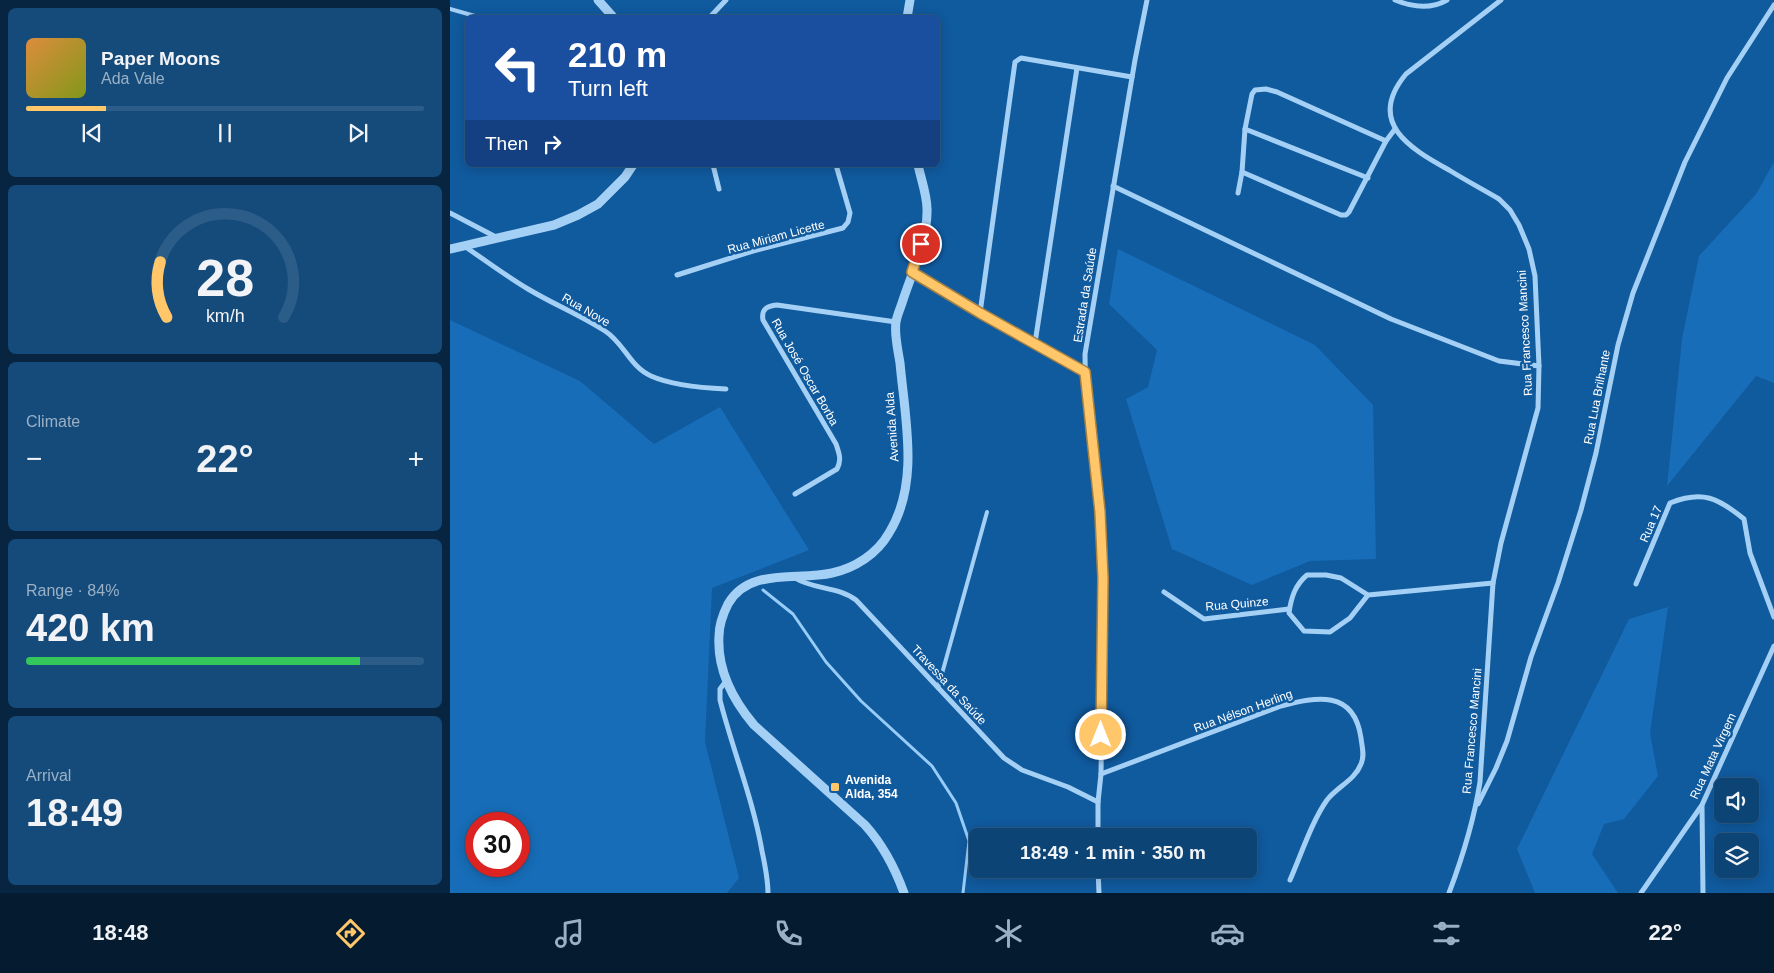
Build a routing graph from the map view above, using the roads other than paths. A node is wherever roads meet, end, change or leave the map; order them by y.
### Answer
1 (598, 0) edge
2 (726, 0) edge
3 (910, 0) edge
4 (1147, 0) edge
5 (1395, 0) edge
6 (1447, 0) edge
7 (1501, 0) edge
8 (1774, 5) edge
9 (450, 9) edge
10 (471, 15) edge
11 (611, 15) edge
12 (712, 15) edge
13 (908, 15) edge
14 (1077, 68) junction
15 (1132, 77) junction
16 (1245, 129) junction
17 (1395, 129) junction
18 (1386, 141) junction
19 (632, 167) edge
20 (714, 167) edge
21 (837, 167) edge
22 (918, 167) edge
23 (1242, 172) junction
24 (1368, 178) junction
25 (1113, 186) junction
26 (719, 188) dead end
27 (1238, 193) dead end
28 (450, 213) edge
29 (496, 237) junction
30 (464, 246) junction
31 (450, 249) edge
32 (912, 272) junction
33 (677, 275) dead end
34 (980, 313) junction
35 (896, 322) junction
36 (1035, 344) junction
37 (1539, 366) junction
38 (1085, 372) junction
39 (726, 389) dead end
40 (795, 494) dead end
41 (987, 512) dead end
42 (791, 576) junction
43 (1493, 583) junction
44 (1636, 584) dead end
45 (1164, 592) dead end
46 (1368, 596) junction
47 (1289, 609) junction
48 (1774, 617) edge
49 (1774, 646) edge
50 (726, 681) junction
51 (938, 688) junction
52 (1101, 774) junction
53 (1098, 802) junction
54 (1702, 805) junction
55 (1476, 808) junction
56 (1098, 828) edge
57 (1098, 878) edge
58 (1290, 880) dead end
59 (768, 893) edge
60 (904, 893) edge
61 (1098, 893) edge
62 (1449, 893) edge
63 (1641, 893) edge
64 (1703, 893) edge

1 - 11 street
2 - 12 street
3 - 13 street
4 - 15 street, Estrada da Saúde
5 - 6 street
7 - 17 street
8 - 55 street, Rua Lua Brilhante
9 - 10 lane
14 - 15 street
14 - 34 street
14 - 36 street
15 - 25 street, Estrada da Saúde
16 - 18 street
16 - 23 street
16 - 24 street
17 - 18 street
17 - 37 street, Rua Francesco Mancini
18 - 24 street
19 - 29 street
20 - 26 street
21 - 33 street, Rua Miriam Licette
22 - 32 street, Avenida Alda
23 - 24 street
23 - 27 street
25 - 37 street
25 - 38 street, Estrada da Saúde
28 - 29 street
29 - 30 street
30 - 31 street
30 - 39 street, Rua Nove
32 - 34 street
32 - 35 street, Avenida Alda
34 - 36 street
35 - 40 street, Rua José Oscar Borba
35 - 42 street, Avenida Alda
36 - 38 street
37 - 43 street, Rua Francesco Mancini
38 - 52 street, Estrada da Saúde
41 - 51 lane
42 - 50 street, Avenida Alda
42 - 51 street, Travessa da Saúde
43 - 46 street
43 - 55 street, Rua Francesco Mancini
44 - 48 street, Rua 17
45 - 47 street, Rua Quinze
46 - 47 street
46 - 47 street
49 - 54 street, Rua Mata Virgem
50 - 59 street
50 - 60 street, Avenida Alda
51 - 53 street, Travessa da Saúde
52 - 53 street, Estrada da Saúde
52 - 58 street, Rua Nélson Herling
53 - 56 street, Estrada da Saúde
54 - 63 street, Rua Mata Virgem
54 - 64 street
55 - 62 street, Rua Francesco Mancini
57 - 61 street

